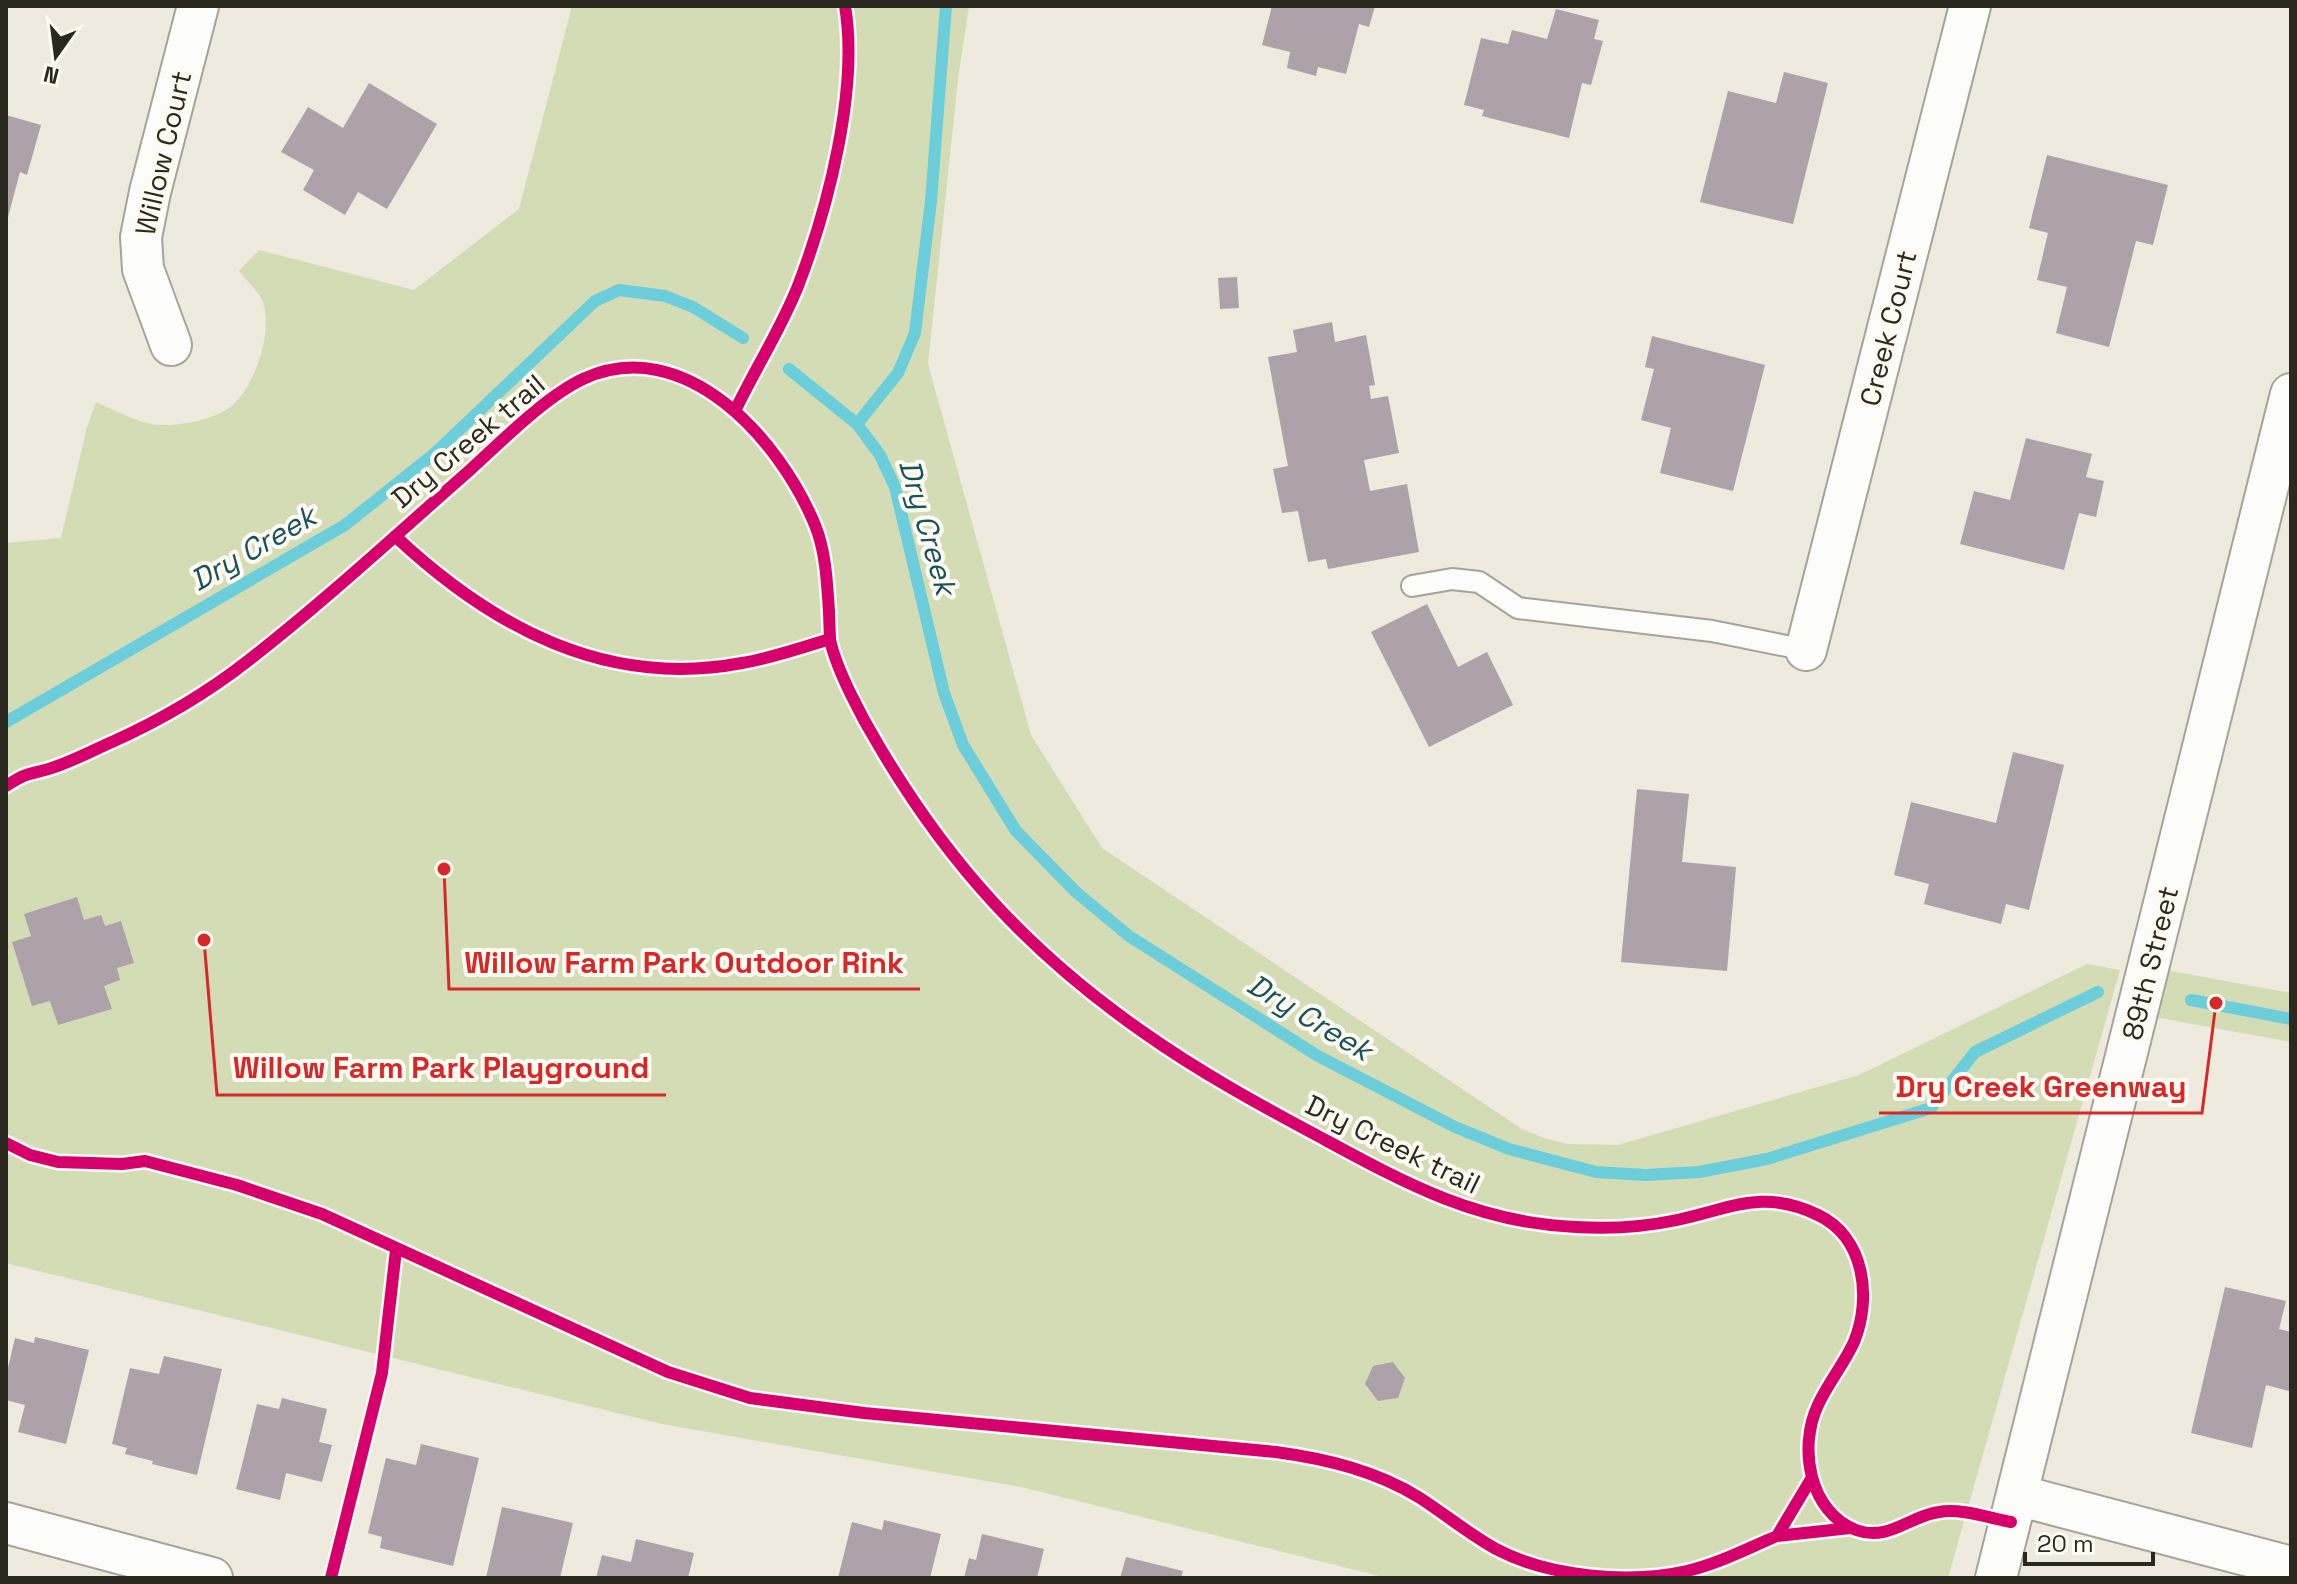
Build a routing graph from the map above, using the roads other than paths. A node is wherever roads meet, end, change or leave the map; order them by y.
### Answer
1 (198, 6) edge
2 (1970, 6) edge
3 (171, 345) dead end
4 (2291, 394) edge
5 (1412, 586) dead end
6 (1806, 650) joint
7 (2017, 1495) junction
8 (6, 1523) edge
9 (2291, 1567) edge
10 (212, 1578) edge
11 (1996, 1578) edge

1 - 3 street, Willow Court
2 - 6 street, Creek Court
4 - 7 street, 89th Street
5 - 6 lane
7 - 9 street
7 - 11 street, 89th Street
8 - 10 street

